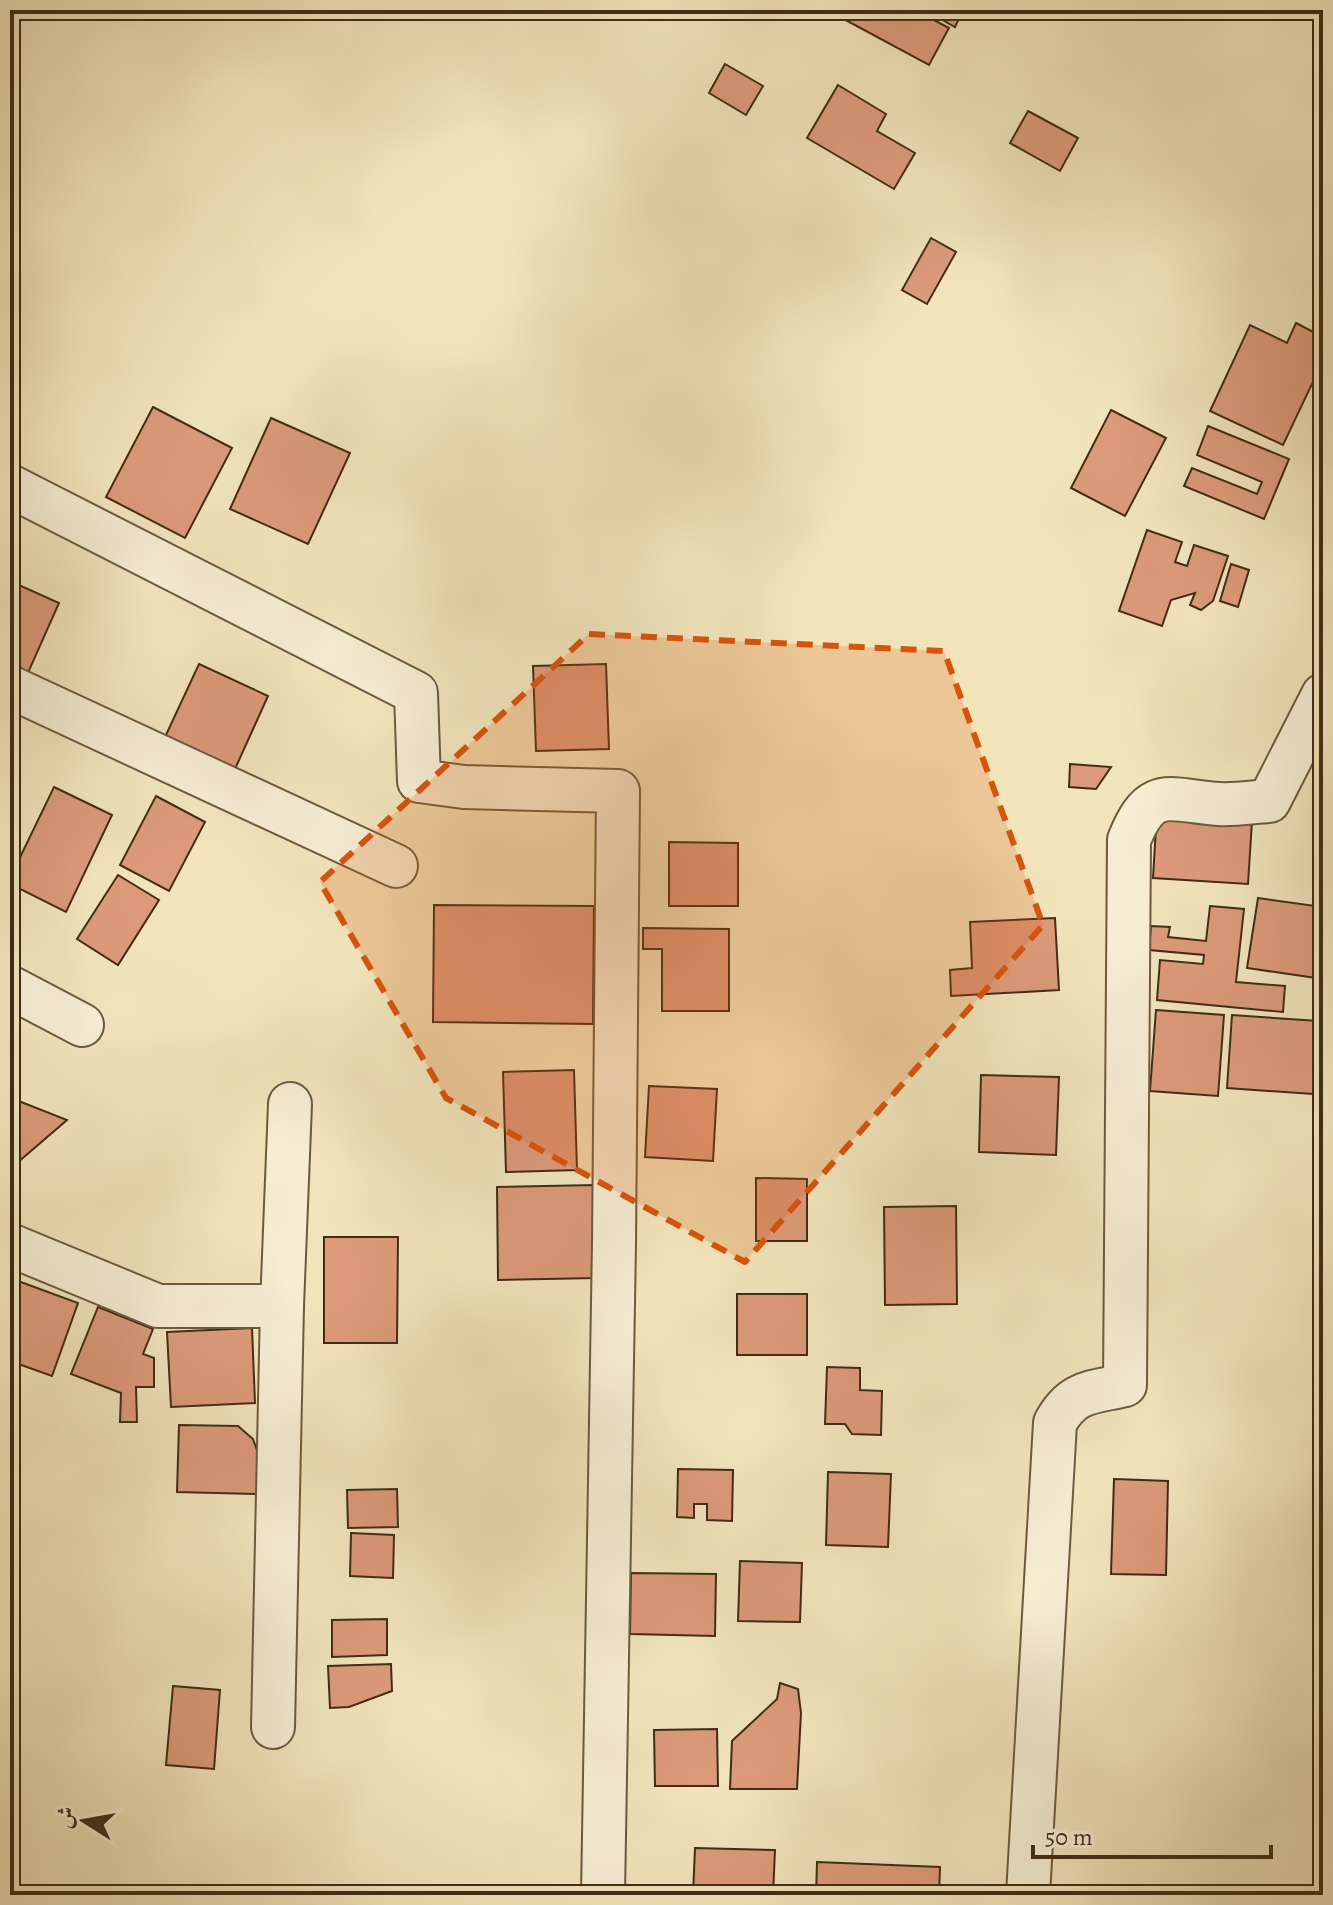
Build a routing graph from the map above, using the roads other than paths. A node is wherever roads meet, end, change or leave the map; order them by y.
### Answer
1 (10, 486) edge
2 (10, 687) edge
3 (1323, 695) edge
4 (396, 866) dead end
5 (10, 987) edge
6 (82, 1025) dead end
7 (290, 1104) dead end
8 (10, 1245) edge
9 (282, 1306) junction
10 (273, 1727) dead end
11 (603, 1895) edge
12 (1028, 1895) edge

1 - 11 street
2 - 4 street
3 - 12 street
5 - 6 street
7 - 9 street
8 - 9 street
9 - 10 street

